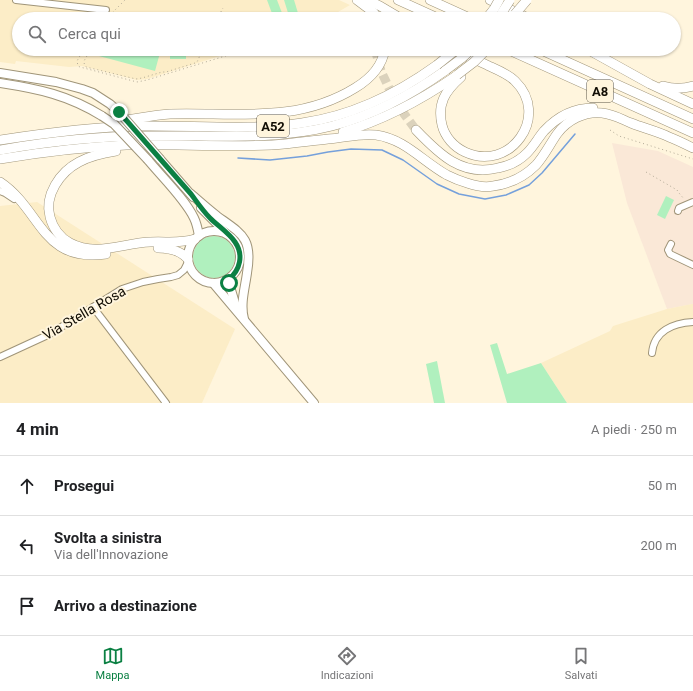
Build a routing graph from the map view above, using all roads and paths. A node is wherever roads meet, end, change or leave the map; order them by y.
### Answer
1 (16, 0) edge
2 (125, 0) edge
3 (357, 0) edge
4 (367, 0) edge
5 (398, 0) edge
6 (430, 0) edge
7 (490, 0) edge
8 (510, 0) edge
9 (522, 0) edge
10 (527, 0) edge
11 (497, 3) edge
12 (223, 8) dead end
13 (106, 10) dead end
14 (113, 12) edge
15 (221, 12) edge
16 (373, 12) edge
17 (390, 12) edge
18 (425, 12) edge
19 (457, 12) edge
20 (491, 12) edge
21 (502, 12) edge
22 (515, 12) edge
23 (515, 12) edge
24 (516, 12) edge
25 (80, 56) edge
26 (87, 56) edge
27 (200, 56) edge
28 (225, 56) edge
29 (383, 56) edge
30 (448, 56) edge
31 (464, 56) edge
32 (467, 56) edge
33 (480, 56) edge
34 (522, 56) edge
35 (554, 56) edge
36 (600, 56) edge
37 (626, 70) junction
38 (0, 74) edge
39 (459, 76) junction
40 (0, 83) edge
41 (693, 86) edge
42 (693, 104) edge
43 (693, 119) edge
44 (416, 130) tunnel mouth
45 (610, 130) dead end
46 (693, 133) edge
47 (668, 136) junction
48 (16, 138) junction
49 (0, 140) edge
50 (303, 142) junction
51 (185, 145) junction
52 (693, 148) edge
53 (0, 150) edge
54 (0, 159) edge
55 (693, 159) edge
56 (646, 172) dead end
57 (0, 182) edge
58 (0, 191) edge
59 (191, 194) junction
60 (691, 203) edge
61 (678, 210) dead end
62 (34, 219) junction
63 (229, 236) junction
64 (197, 238) junction
65 (671, 244) dead end
66 (188, 260) junction
67 (693, 265) edge
68 (229, 279) junction
69 (213, 283) junction
70 (93, 307) junction
71 (238, 313) junction
72 (245, 322) junction
73 (693, 322) edge
74 (652, 353) dead end
75 (0, 357) edge
76 (166, 403) edge
77 (314, 403) edge

1 - 13 street
2 - 14 path
3 - 16 highway
4 - 17 highway
5 - 18 highway
6 - 19 highway
7 - 22 highway
8 - 21 highway, bridge
9 - 23 highway, bridge
10 - 24 highway, bridge
11 - 20 highway
12 - 15 path
25 - 28 path
26 - 27 path
29 - 48 highway
30 - 48 highway, A52, bridge
31 - 53 highway, A52, bridge
32 - 39 highway
33 - 39 highway, bridge
34 - 46 highway, A8
35 - 43 highway, A8
36 - 37 highway
37 - 41 highway
37 - 42 highway
38 - 59 main road, bridge
39 - 50 highway
40 - 64 main road, bridge
44 - 47 highway
45 - 55 path
47 - 50 highway
47 - 52 highway
48 - 49 highway, A52
50 - 51 highway
51 - 54 highway
51 - 64 highway
56 - 60 path
57 - 62 highway
58 - 62 street
59 - 63 main road
59 - 72 main road
60 - 61 street
62 - 66 highway
63 - 64 main road
63 - 68 main road
64 - 66 main road
65 - 67 street
66 - 69 main road
66 - 70 street, Via Stella Rosa
68 - 69 main road
68 - 71 main road
69 - 71 main road
70 - 75 street, Via Stella Rosa
70 - 76 street
71 - 72 main road
72 - 77 main road
73 - 74 street

